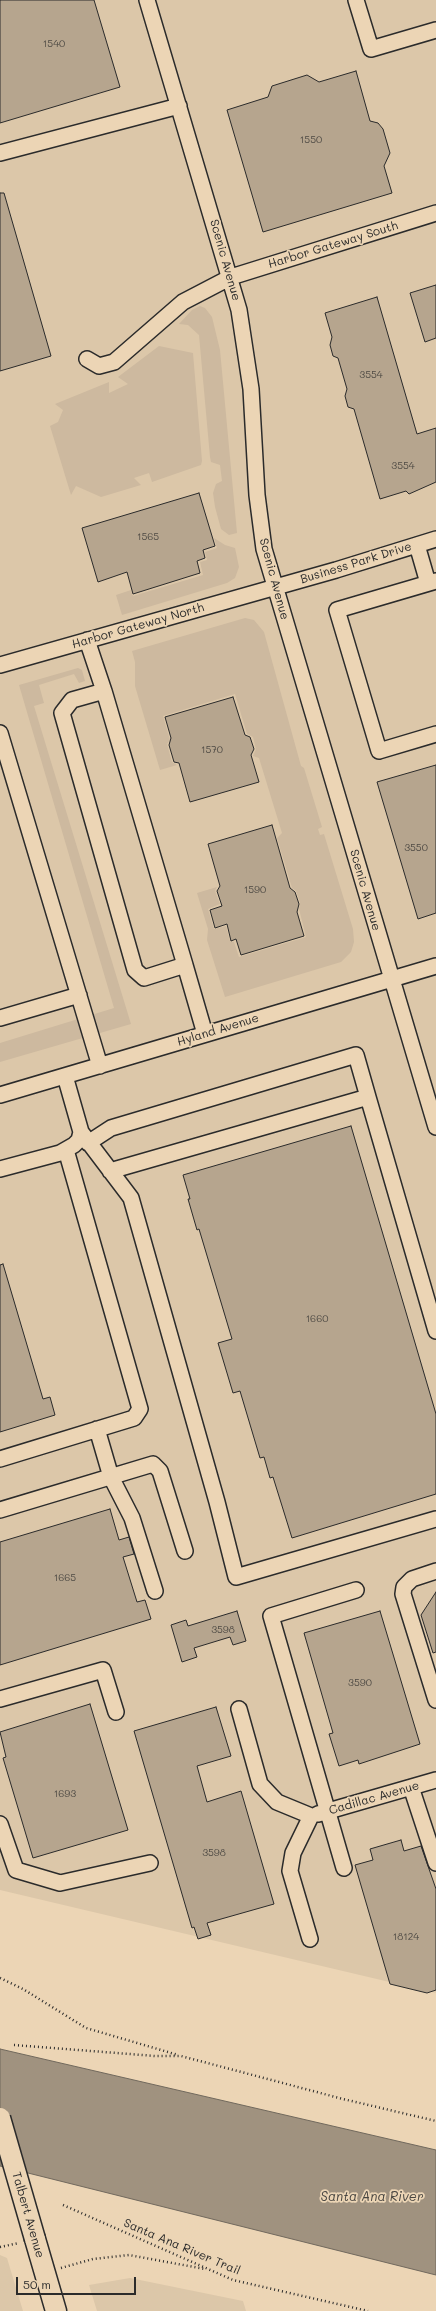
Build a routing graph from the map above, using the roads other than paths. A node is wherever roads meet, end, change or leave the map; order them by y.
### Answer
1 (148, 0) edge
2 (356, 0) edge
3 (436, 30) edge
4 (179, 106) junction
5 (0, 152) edge
6 (436, 213) edge
7 (231, 277) junction
8 (87, 359) dead end
9 (436, 539) edge
10 (417, 545) junction
11 (432, 582) edge
12 (276, 587) junction
13 (86, 640) junction
14 (0, 665) edge
15 (104, 691) junction
16 (0, 733) edge
17 (436, 734) edge
18 (185, 966) junction
19 (436, 966) edge
20 (391, 979) junction
21 (79, 995) junction
22 (0, 1018) edge
23 (204, 1034) junction
24 (100, 1066) junction
25 (65, 1076) junction
26 (0, 1096) edge
27 (368, 1098) junction
28 (436, 1126) edge
29 (84, 1138) junction
30 (66, 1150) junction
31 (0, 1169) edge
32 (110, 1171) junction
33 (436, 1331) edge
34 (97, 1429) junction
35 (0, 1459) edge
36 (111, 1478) junction
37 (0, 1510) edge
38 (436, 1519) edge
39 (185, 1551) dead end
40 (436, 1571) edge
41 (356, 1590) dead end
42 (155, 1591) dead end
43 (0, 1699) edge
44 (436, 1700) edge
45 (239, 1709) dead end
46 (116, 1712) dead end
47 (436, 1780) edge
48 (411, 1787) junction
49 (328, 1811) junction
50 (311, 1816) junction
51 (0, 1824) edge
52 (150, 1863) dead end
53 (436, 1863) edge
54 (344, 1868) dead end
55 (310, 1940) dead end
56 (0, 2118) edge
57 (56, 2311) edge

1 - 4 street, Scenic Avenue
2 - 3 street
4 - 5 street
4 - 7 street, Scenic Avenue
6 - 7 street, Harbor Gateway South
7 - 8 street, Harbor Gateway South
7 - 12 street, Scenic Avenue
9 - 10 street, Business Park Drive
10 - 11 street
10 - 12 street, Business Park Drive
11 - 17 street
12 - 13 street, Harbor Gateway North
12 - 20 street, Scenic Avenue
13 - 14 street, Harbor Gateway North
13 - 15 street
15 - 18 street
15 - 18 street
16 - 21 street
18 - 23 street
19 - 20 street, Hyland Avenue
20 - 23 street, Hyland Avenue
20 - 28 street, Scenic Avenue
21 - 22 street
21 - 24 street
23 - 24 street, Hyland Avenue
24 - 25 street, Hyland Avenue
25 - 26 street, Hyland Avenue
25 - 29 street
27 - 29 street
27 - 32 street
27 - 33 street
29 - 30 street
29 - 32 street
30 - 31 street
30 - 34 street
32 - 38 street
34 - 35 street
34 - 36 street
36 - 37 street
36 - 39 street
36 - 42 street
40 - 44 street
41 - 49 street
43 - 46 street
45 - 50 street
47 - 48 street, Cadillac Avenue
48 - 49 street, Cadillac Avenue
48 - 53 street
49 - 50 street, Cadillac Avenue
49 - 54 street
50 - 55 street
51 - 52 street
56 - 57 main road, Talbert Avenue, bridge

